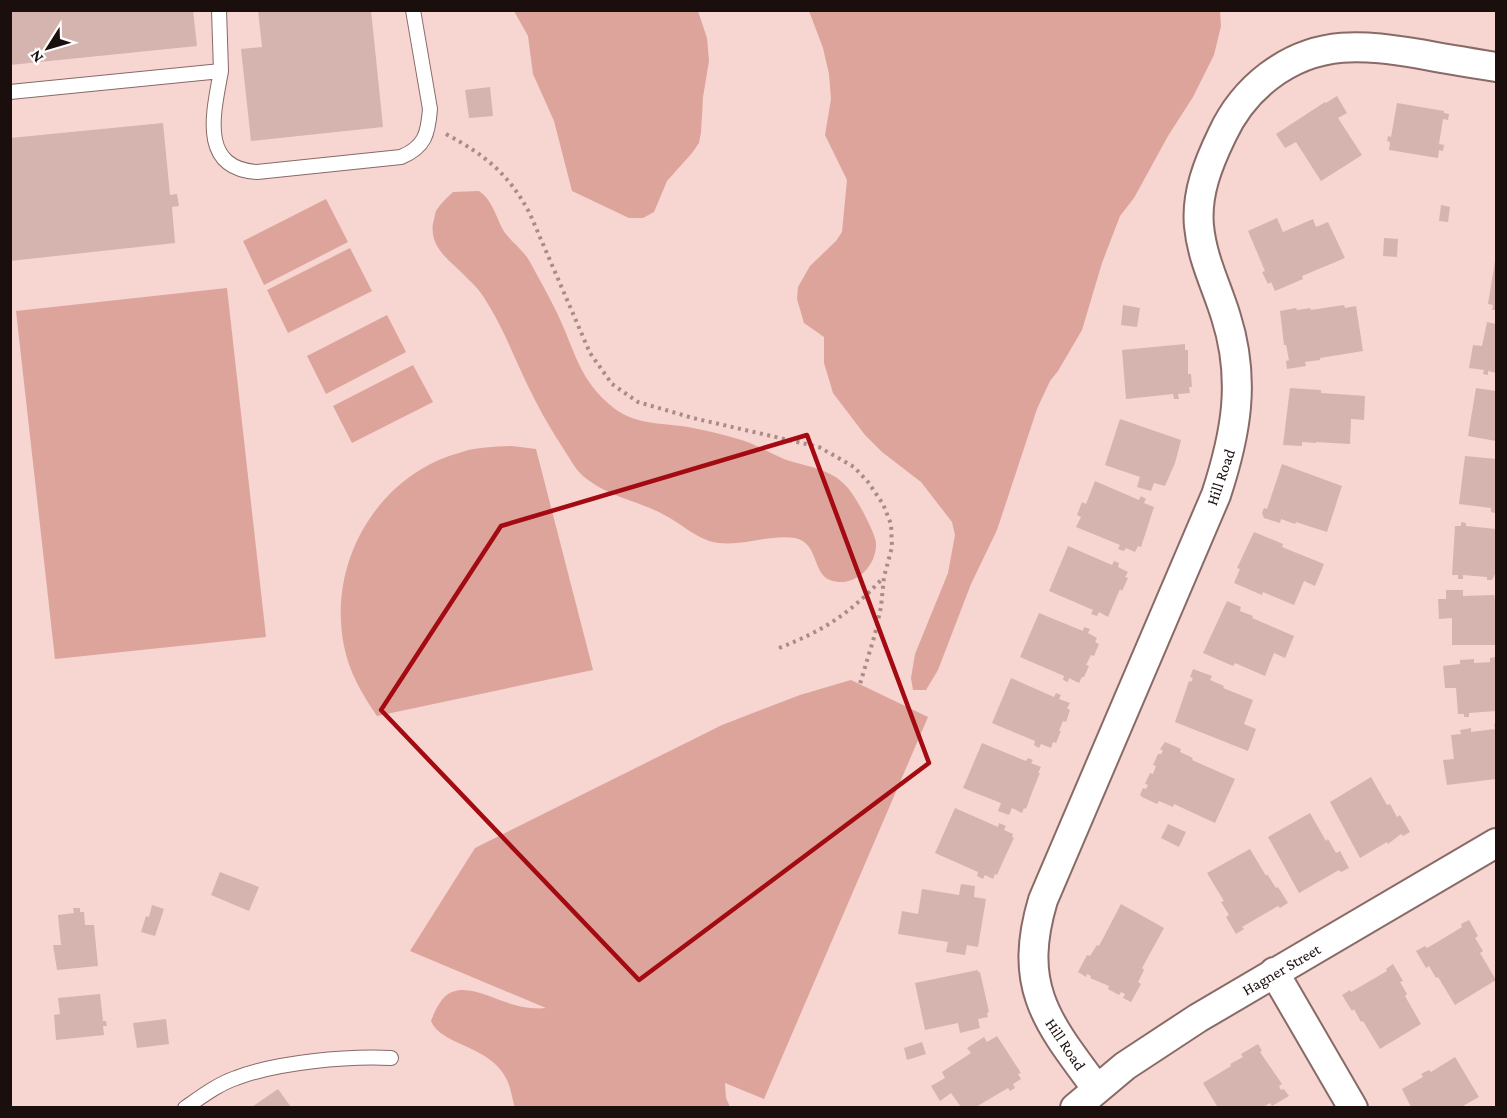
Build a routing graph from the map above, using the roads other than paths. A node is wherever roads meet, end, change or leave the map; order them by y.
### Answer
1 (219, 10) edge
2 (413, 10) edge
3 (1497, 67) edge
4 (221, 71) junction
5 (10, 92) edge
6 (1497, 843) edge
7 (1274, 972) junction
8 (391, 1058) dead end
9 (1097, 1089) junction
10 (184, 1107) edge
11 (1076, 1107) edge
12 (1353, 1107) edge

1 - 4 lane
2 - 4 lane
3 - 9 street, Hill Road
4 - 5 lane
6 - 7 street, Hagner Street
7 - 9 street, Hagner Street
7 - 12 street
8 - 10 lane
9 - 11 street, Hagner Street

